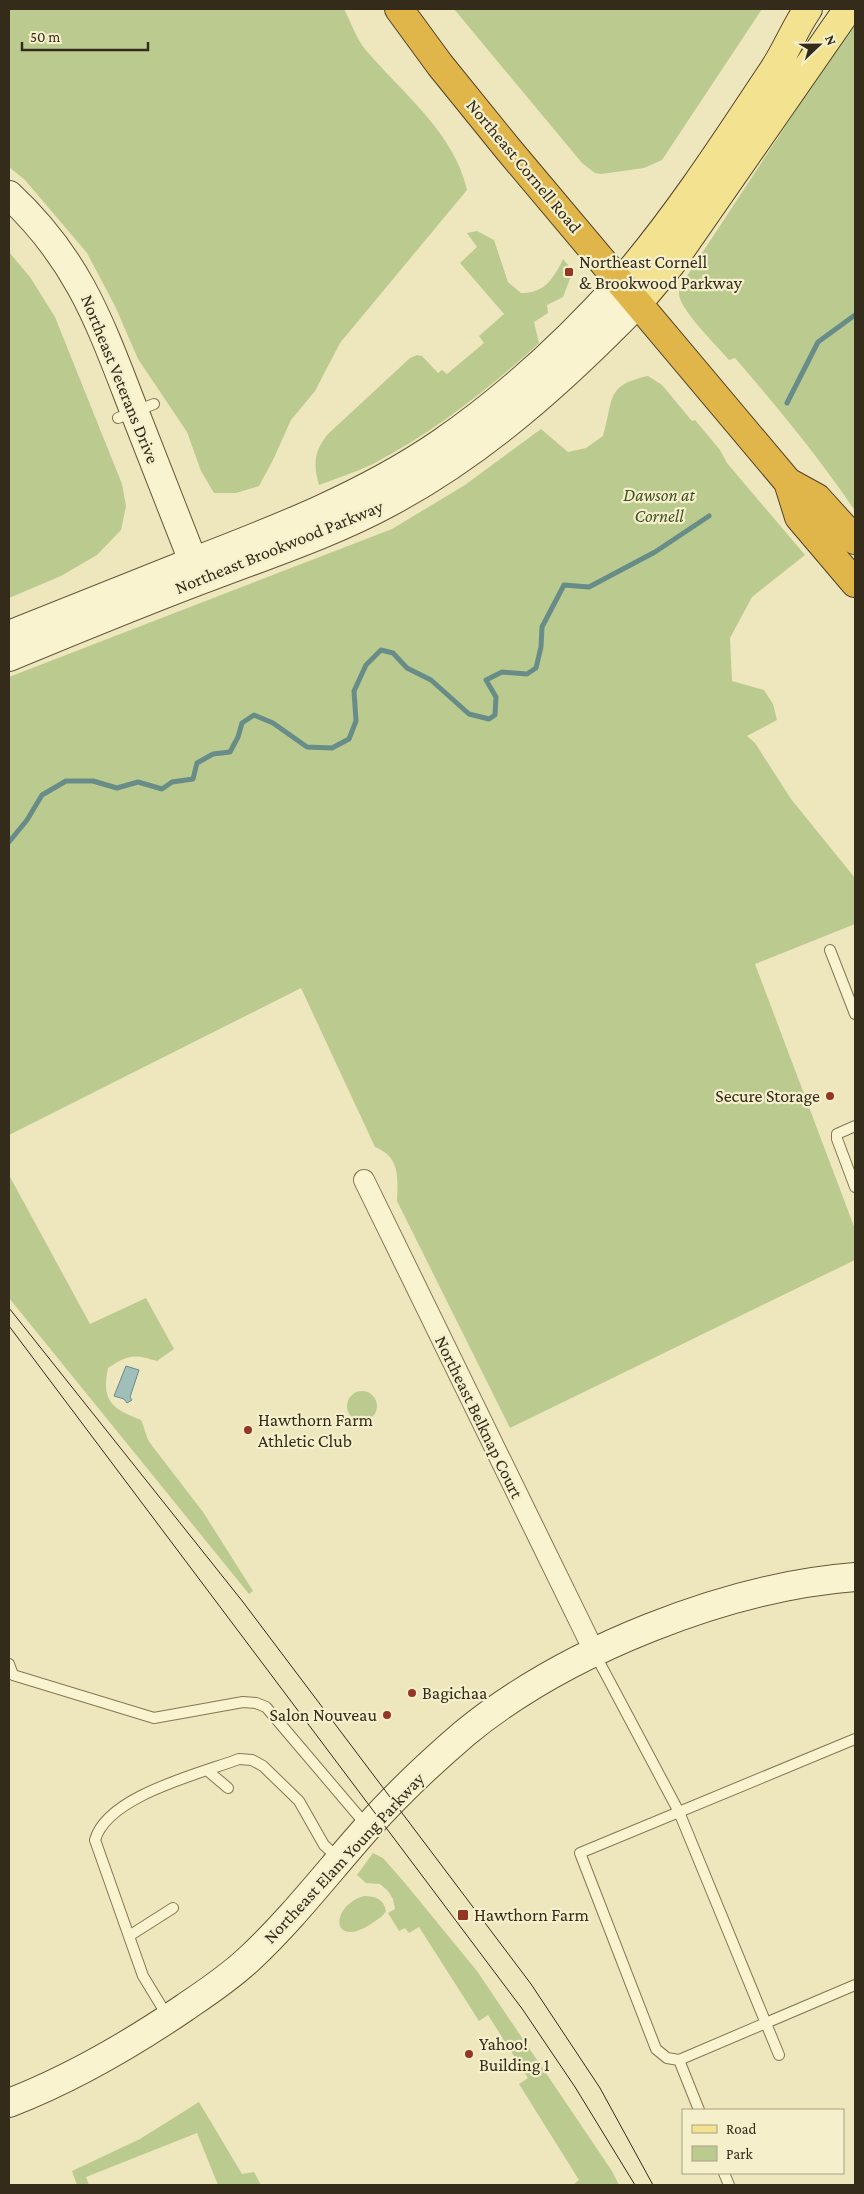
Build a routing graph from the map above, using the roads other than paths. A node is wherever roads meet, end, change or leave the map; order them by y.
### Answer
1 (399, 9) edge
2 (808, 9) edge
3 (848, 9) edge
4 (9, 195) edge
5 (9, 221) edge
6 (630, 292) junction
7 (135, 411) junction
8 (788, 482) junction
9 (852, 534) edge
10 (189, 574) junction
11 (855, 583) edge
12 (9, 635) edge
13 (9, 657) edge
14 (830, 950) dead end
15 (855, 1014) edge
16 (855, 1126) edge
17 (364, 1180) dead end
18 (855, 1187) edge
19 (855, 1577) edge
20 (594, 1653) junction
21 (9, 1664) edge
22 (855, 1739) edge
23 (208, 1771) junction
24 (228, 1788) dead end
25 (679, 1812) junction
26 (368, 1827) junction
27 (340, 1860) junction
28 (173, 1908) dead end
29 (129, 1936) junction
30 (855, 1985) edge
31 (169, 2018) junction
32 (766, 2022) junction
33 (779, 2055) dead end
34 (679, 2060) junction
35 (9, 2103) edge
36 (699, 2109) edge

1 - 6 highway, Northeast Cornell Road
2 - 6 main road, Northeast Brookwood Parkway
3 - 6 main road, Northeast Brookwood Parkway
4 - 7 street, Northeast Veterans Drive
5 - 7 street, Northeast Veterans Drive
6 - 8 highway, Northeast Cornell Road
6 - 10 street, Northeast Brookwood Parkway
7 - 10 street, Northeast Veterans Drive
8 - 9 highway, Northeast Cornell Road
8 - 11 highway, Northeast Cornell Road
10 - 12 street, Northeast Brookwood Parkway
10 - 13 street, Northeast Brookwood Parkway
14 - 15 lane
16 - 18 lane
17 - 20 street, Northeast Belknap Court
19 - 20 street, Northeast Elam Young Parkway
20 - 25 lane
20 - 26 street, Northeast Elam Young Parkway
21 - 26 lane
22 - 25 lane
23 - 24 lane
23 - 27 lane
23 - 29 lane
25 - 32 lane
25 - 34 lane
26 - 27 street, Northeast Elam Young Parkway
27 - 31 street, Northeast Elam Young Parkway
28 - 29 lane
29 - 31 lane
30 - 32 lane
31 - 35 street, Northeast Elam Young Parkway
32 - 33 lane
32 - 34 lane
34 - 36 lane

